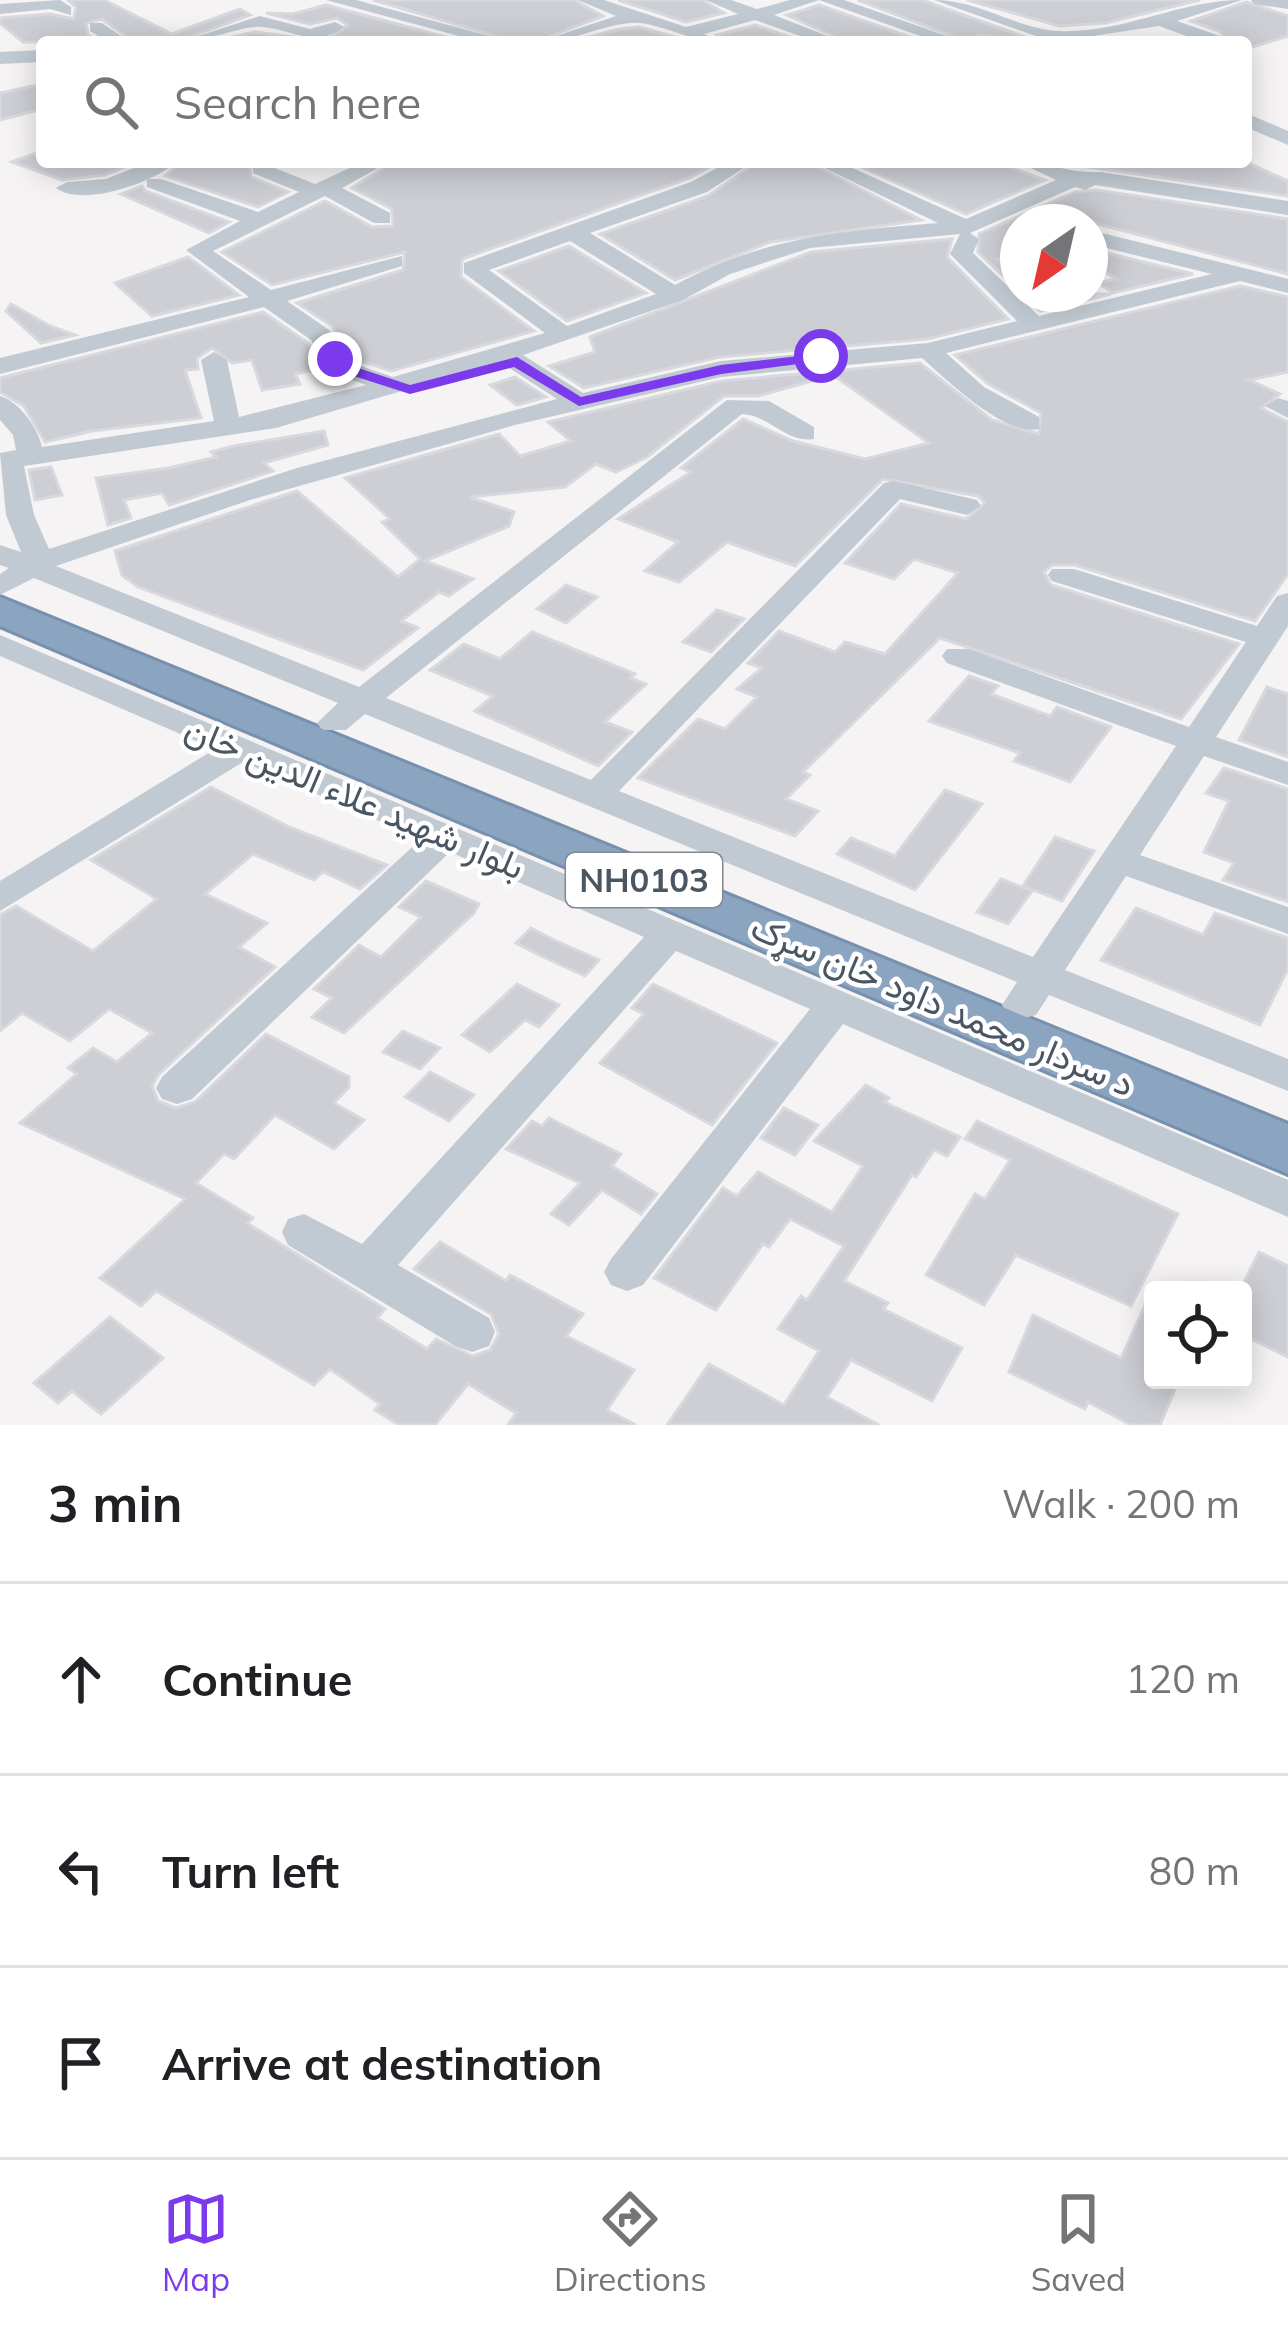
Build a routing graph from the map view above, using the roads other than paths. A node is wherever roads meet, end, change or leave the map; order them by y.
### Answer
1 (335, 0) edge
2 (587, 0) edge
3 (715, 0) edge
4 (810, 0) edge
5 (827, 0) edge
6 (943, 0) edge
7 (1022, 0) edge
8 (1191, 0) edge
9 (1233, 0) edge
10 (1260, 0) edge
11 (1288, 4) edge
12 (1211, 6) junction
13 (0, 9) edge
14 (65, 11) dead end
15 (985, 14) junction
16 (757, 15) junction
17 (633, 16) junction
18 (1160, 21) junction
19 (96, 27) dead end
20 (324, 33) edge
21 (111, 36) edge
22 (209, 36) edge
23 (479, 36) edge
24 (567, 36) edge
25 (693, 36) edge
26 (709, 36) edge
27 (817, 36) edge
28 (937, 36) edge
29 (1048, 36) edge
30 (1081, 36) edge
31 (1203, 36) edge
32 (36, 47) edge
33 (0, 58) edge
34 (1288, 122) edge
35 (1256, 123) edge
36 (1288, 139) edge
37 (152, 168) edge
38 (269, 168) edge
39 (366, 168) edge
40 (732, 168) edge
41 (834, 168) edge
42 (1043, 168) edge
43 (154, 183) dead end
44 (1085, 185) junction
45 (68, 188) dead end
46 (320, 189) junction
47 (1055, 204) edge
48 (1288, 211) edge
49 (382, 218) dead end
50 (259, 220) junction
51 (1000, 227) edge
52 (572, 232) junction
53 (967, 233) junction
54 (1108, 242) edge
55 (394, 261) dead end
56 (1237, 274) junction
57 (1288, 286) edge
58 (675, 295) junction
59 (268, 299) junction
60 (1034, 324) junction
61 (563, 335) junction
62 (928, 350) junction
63 (508, 357) junction
64 (214, 360) dead end
65 (0, 366) edge
66 (385, 384) junction
67 (579, 402) junction
68 (0, 404) edge
69 (1030, 423) dead end
70 (228, 428) junction
71 (805, 433) dead end
72 (13, 459) edge
73 (967, 506) dead end
74 (15, 571) edge
75 (1063, 575) dead end
76 (1288, 602) edge
77 (0, 610) edge
78 (0, 644) edge
79 (1270, 645) edge
80 (958, 656) dead end
81 (348, 712) junction
82 (1195, 741) junction
83 (241, 748) junction
84 (1288, 774) edge
85 (596, 795) junction
86 (446, 836) junction
87 (1118, 860) junction
88 (0, 898) edge
89 (1288, 921) edge
90 (670, 933) junction
91 (1033, 991) junction
92 (836, 1004) junction
93 (1288, 1076) edge
94 (177, 1088) dead end
95 (1288, 1114) edge
96 (1106, 1120) joint
97 (1288, 1150) edge
98 (1288, 1198) edge
99 (304, 1232) dead end
100 (368, 1269) junction
101 (627, 1272) dead end
102 (472, 1332) dead end

1 - 23 street
2 - 17 street
3 - 16 street
4 - 16 street
5 - 28 street
6 - 15 street
7 - 15 street
8 - 12 street
9 - 12 street
10 - 11 street
12 - 18 street
13 - 14 street
15 - 29 street
16 - 26 street
16 - 27 street
17 - 24 street
17 - 25 street
18 - 30 street
18 - 31 street
19 - 21 street
20 - 22 street
32 - 33 street
34 - 35 street
35 - 36 street
37 - 45 street
38 - 46 street
39 - 46 street
40 - 52 street
41 - 53 street
42 - 44 street
43 - 50 street
44 - 47 street
44 - 48 street
44 - 53 street
46 - 49 street
46 - 50 street
50 - 59 street
51 - 53 street
52 - 58 street
52 - 61 street
53 - 58 street
53 - 60 street
53 - 63 street
54 - 56 street
55 - 59 street
56 - 57 street
56 - 60 street
58 - 61 street
59 - 65 street
59 - 66 street
60 - 62 street
61 - 63 street
62 - 67 street
62 - 69 street
63 - 66 street
63 - 67 street
64 - 70 street
66 - 70 street
67 - 74 street
68 - 72 street
70 - 72 street
71 - 81 street
72 - 74 street
73 - 85 street
74 - 81 highway, د سردار محمد داود خان سړک / NH0103
75 - 79 street
76 - 79 street
77 - 97 highway, د سردار محمد داود خان سړک / NH0103
78 - 83 street, بلوار شهید علاء الدین خان
79 - 82 street
80 - 82 street
81 - 85 street, د سردار محمد داود خان سړک
81 - 91 highway, د سردار محمد داود خان سړک / NH0103
82 - 84 street
82 - 87 street
83 - 86 street, بلوار شهید علاء الدین خان
83 - 88 street
85 - 91 street, د سردار محمد داود خان سړک
86 - 90 street, بلوار شهید علاء الدین خان
86 - 94 street
87 - 89 street
87 - 91 street
90 - 92 street, بلوار شهید علاء الدین خان
90 - 100 street
91 - 93 street, د سردار محمد داود خان سړک
91 - 95 highway, د سردار محمد داود خان سړک / NH0103
92 - 96 street, بلوار شهید علاء الدین خان
92 - 101 street
96 - 98 street, د سردار محمد داود خان سړک
99 - 100 street
100 - 102 street

